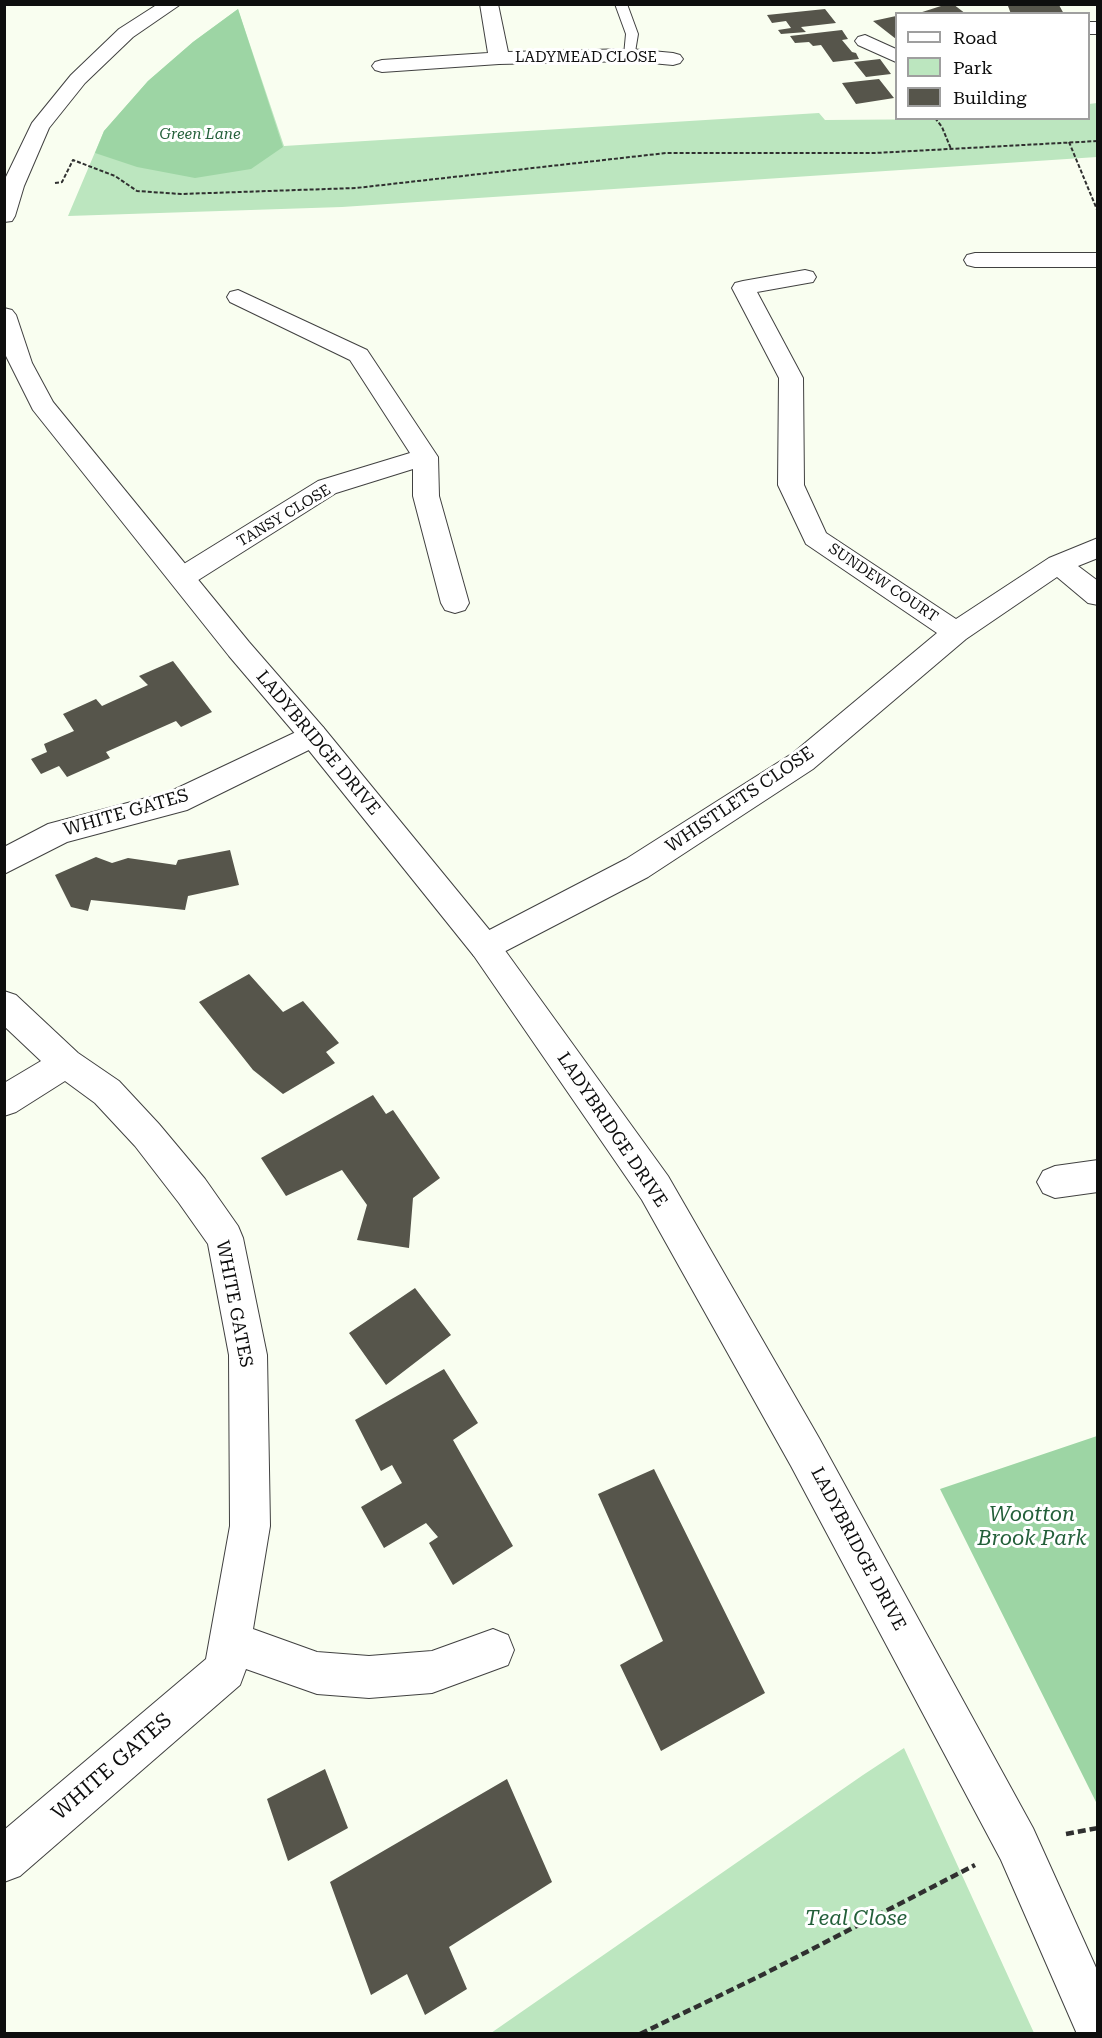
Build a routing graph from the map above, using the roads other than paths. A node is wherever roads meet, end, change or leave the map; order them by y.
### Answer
1 (172, 4) edge
2 (489, 4) edge
3 (621, 4) edge
4 (864, 41) dead end
5 (630, 55) junction
6 (895, 55) edge
7 (499, 58) junction
8 (673, 59) dead end
9 (382, 66) dead end
10 (8, 186) edge
11 (4, 216) edge
12 (975, 260) dead end
13 (1091, 260) edge
14 (806, 277) dead end
15 (1098, 281) edge
16 (238, 297) dead end
17 (4, 315) edge
18 (426, 458) junction
19 (1098, 547) edge
20 (1058, 564) junction
21 (183, 577) junction
22 (1098, 596) edge
23 (455, 603) dead end
24 (956, 632) junction
25 (313, 735) junction
26 (4, 862) edge
27 (485, 947) junction
28 (4, 1005) edge
29 (66, 1063) junction
30 (4, 1101) edge
31 (1098, 1176) edge
32 (1055, 1182) dead end
33 (230, 1641) junction
34 (493, 1650) dead end
35 (4, 1860) edge
36 (1098, 2026) edge

1 - 10 street
2 - 7 street, LADYMEAD CLOSE
3 - 5 lane
4 - 6 street
5 - 7 street, LADYMEAD CLOSE
5 - 8 street, LADYMEAD CLOSE
7 - 9 street, LADYMEAD CLOSE
10 - 11 street
12 - 13 street
13 - 15 street
14 - 24 street, SUNDEW COURT
16 - 18 street
17 - 21 street, LADYBRIDGE DRIVE
18 - 21 street, TANSY CLOSE
18 - 23 street
19 - 20 street, WHISTLETS CLOSE
20 - 22 street
20 - 24 street, WHISTLETS CLOSE
21 - 25 street, LADYBRIDGE DRIVE
24 - 27 street, WHISTLETS CLOSE
25 - 26 street, WHITE GATES
25 - 27 street, LADYBRIDGE DRIVE
27 - 36 street, LADYBRIDGE DRIVE
28 - 29 street, WHITE GATES
29 - 30 street
29 - 33 street, WHITE GATES
31 - 32 street
33 - 34 street
33 - 35 street, WHITE GATES

